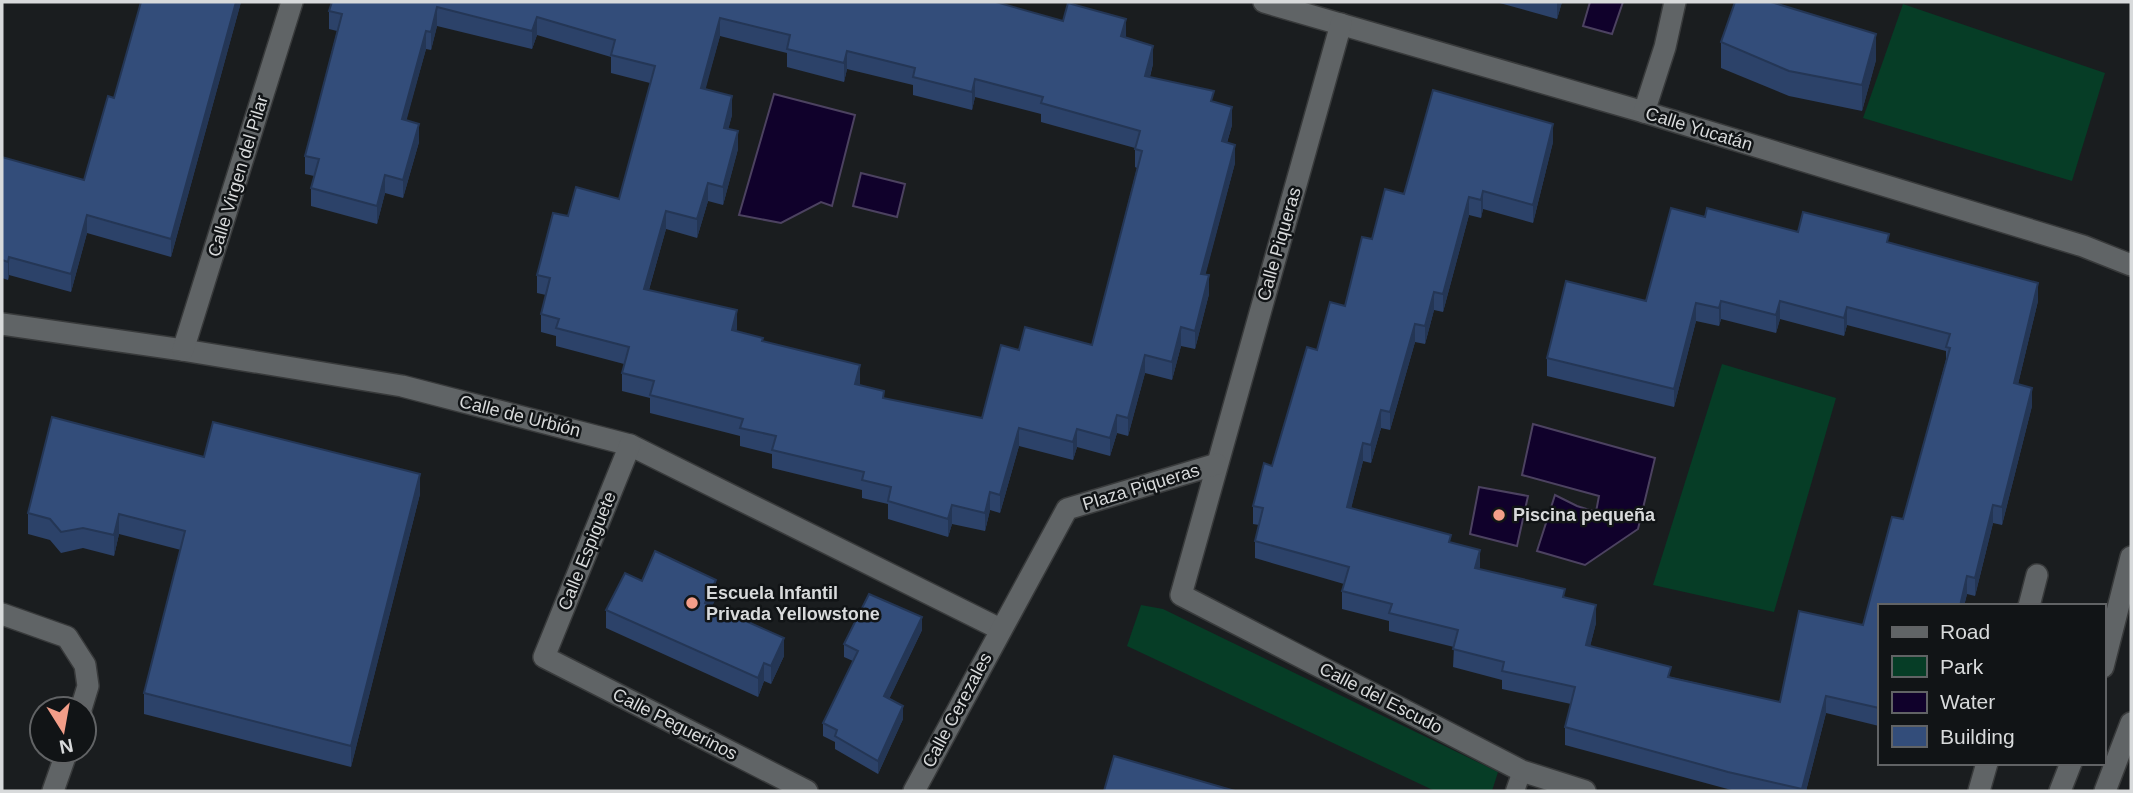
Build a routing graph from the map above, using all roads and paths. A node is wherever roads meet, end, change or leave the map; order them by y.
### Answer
1 (292, 2) edge
2 (1264, 2) edge
3 (1675, 2) edge
4 (1340, 24) junction
5 (1644, 112) junction
6 (2131, 264) edge
7 (2, 324) edge
8 (183, 350) junction
9 (630, 445) junction
10 (1217, 464) junction
11 (2131, 557) edge
12 (2037, 575) dead end
13 (1181, 595) joint
14 (2030, 604) edge
15 (2, 614) edge
16 (1000, 629) junction
17 (544, 657) joint
18 (2105, 659) edge
19 (85, 695) edge
20 (2131, 723) edge
21 (62, 765) edge
22 (1986, 765) edge
23 (2070, 765) edge
24 (1522, 771) junction
25 (53, 791) edge
26 (807, 791) edge
27 (914, 791) edge
28 (1515, 791) edge
29 (1585, 791) edge
30 (1979, 791) edge
31 (2060, 791) edge
32 (2105, 791) edge

1 - 8 street, Calle Virgen del Pilar
2 - 4 street, Calle Yucatán
3 - 5 street
4 - 5 street, Calle Yucatán
4 - 10 street, Calle Piqueras
5 - 6 street, Calle Yucatán
7 - 8 street, Calle de Urbión
8 - 9 street, Calle de Urbión
9 - 16 street, Calle de Urbión
9 - 17 street, Calle Espiguete
10 - 13 street, Plaza Piqueras
10 - 16 street, Plaza Piqueras
11 - 18 street
12 - 14 street
13 - 24 street, Calle del Escudo
15 - 19 street
16 - 27 street, Calle Cerezales
17 - 26 street, Calle Peguerinos
20 - 32 street
21 - 25 street
22 - 30 street
23 - 31 street
24 - 28 lane
24 - 29 street, Calle del Escudo

